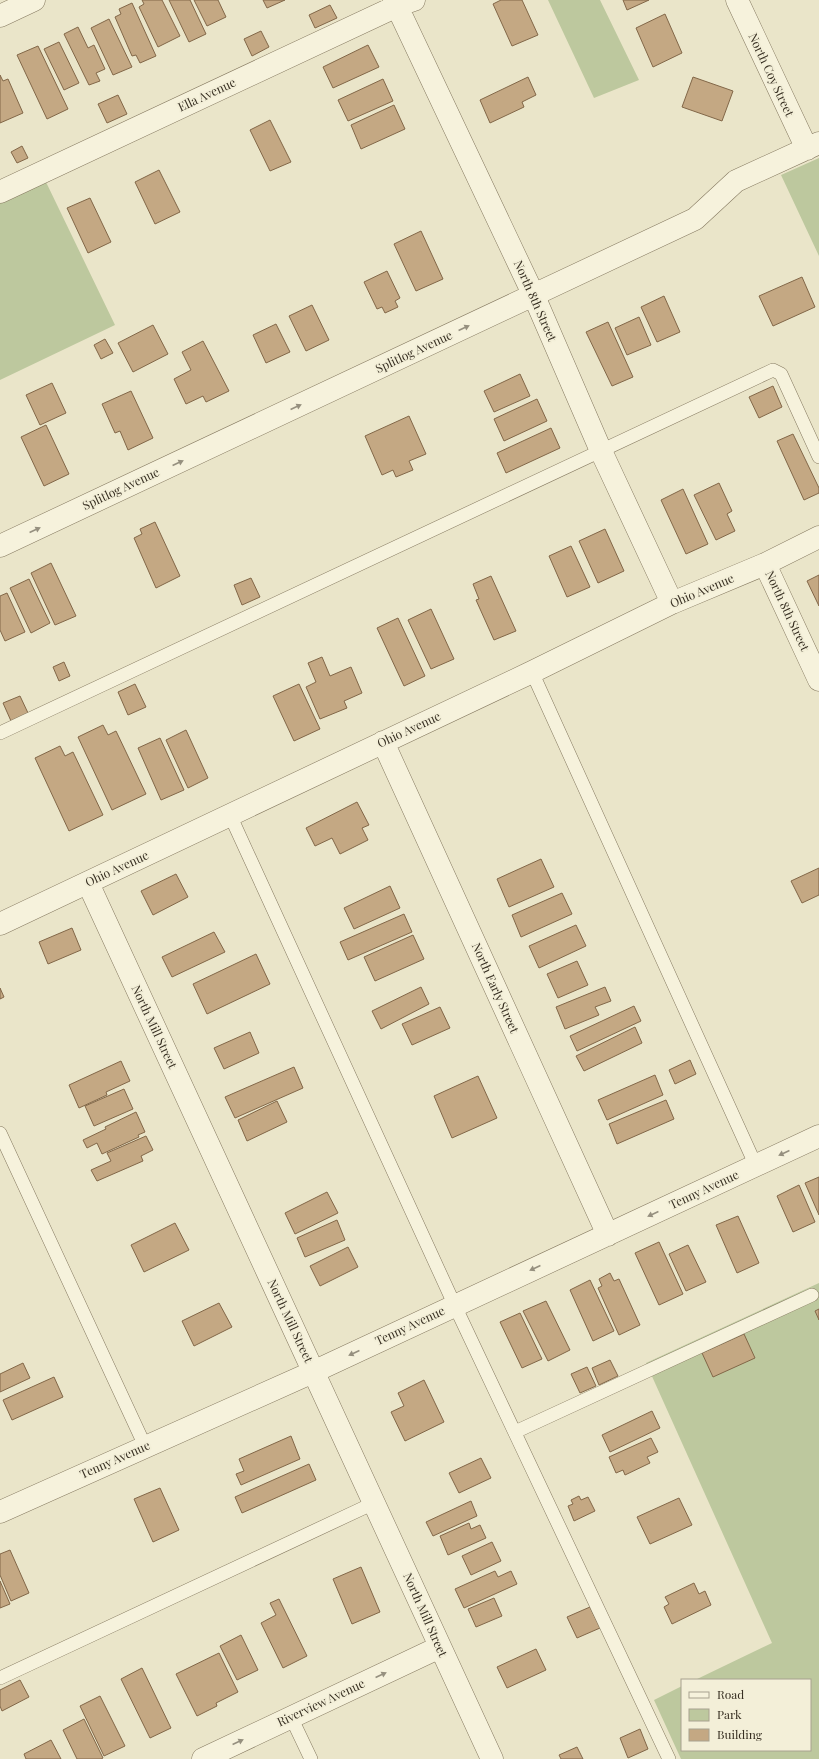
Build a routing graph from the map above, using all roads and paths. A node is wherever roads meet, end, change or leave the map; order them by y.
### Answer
1 (737, 0) edge
2 (28, 1) edge
3 (402, 2) edge
4 (0, 16) edge
5 (813, 146) edge
6 (0, 192) edge
7 (534, 296) junction
8 (601, 451) junction
9 (819, 457) edge
10 (819, 537) edge
11 (0, 546) edge
12 (765, 564) junction
13 (672, 603) junction
14 (532, 672) junction
15 (819, 680) edge
16 (0, 733) edge
17 (383, 742) junction
18 (230, 815) junction
19 (88, 883) junction
20 (0, 924) edge
21 (0, 1133) edge
22 (819, 1136) edge
23 (756, 1166) junction
24 (608, 1235) junction
25 (812, 1295) dead end
26 (455, 1306) junction
27 (313, 1372) junction
28 (515, 1432) junction
29 (145, 1446) junction
30 (374, 1502) junction
31 (0, 1512) edge
32 (440, 1647) junction
33 (0, 1678) edge
34 (291, 1717) junction
35 (203, 1759) edge
36 (311, 1759) edge
37 (492, 1759) edge
38 (669, 1759) edge

1 - 5 street, North Coy Street
2 - 4 street
3 - 6 street, Ella Avenue
3 - 7 street, North 8th Street
5 - 7 street, Splitlog Avenue
7 - 8 street, North 8th Street
11 -> 7 street, Splitlog Avenue
8 - 9 lane
8 - 13 street, North 8th Street
8 - 16 lane
10 - 12 street, Ohio Avenue
12 - 13 street, Ohio Avenue
12 - 15 street, North 8th Street
13 - 14 street, Ohio Avenue
14 - 17 street, Ohio Avenue
14 - 23 lane
17 - 18 street, Ohio Avenue
17 - 24 street, North Early Street
18 - 19 street, Ohio Avenue
18 - 26 lane
19 - 20 street, Ohio Avenue
19 - 27 street, North Mill Street
21 - 29 lane
22 -> 23 street, Tenny Avenue
23 -> 24 street, Tenny Avenue
24 -> 26 street, Tenny Avenue
25 - 28 lane
26 -> 27 street, Tenny Avenue
26 - 28 lane
27 - 29 street, Tenny Avenue
27 - 30 street, North Mill Street
28 - 38 lane
29 - 31 street, Tenny Avenue
30 - 32 street, North Mill Street
30 - 33 lane
34 -> 32 street, Riverview Avenue
32 - 37 street, North Mill Street
35 -> 34 street, Riverview Avenue
34 - 36 lane

